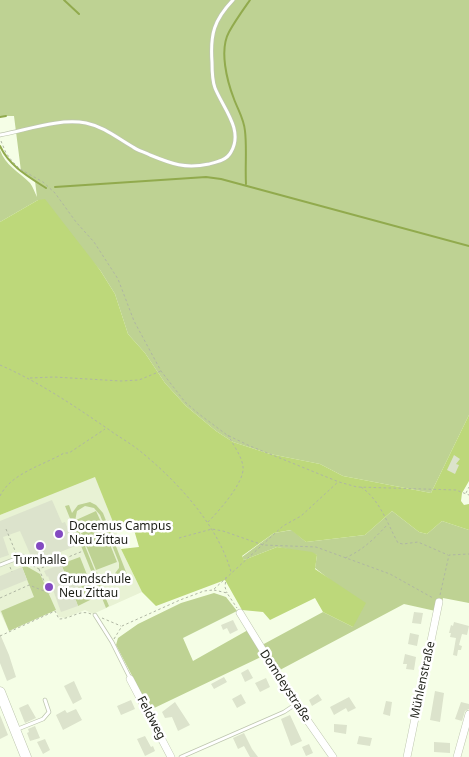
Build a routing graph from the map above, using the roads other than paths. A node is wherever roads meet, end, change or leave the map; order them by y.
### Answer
1 (233, 0) edge
2 (0, 134) edge
3 (23, 556) dead end
4 (0, 565) edge
5 (439, 602) road end
6 (240, 613) road end
7 (95, 615) road end
8 (130, 679) joint
9 (0, 692) edge
10 (45, 700) dead end
11 (296, 704) junction
12 (469, 714) edge
13 (15, 731) junction
14 (26, 757) edge
15 (171, 757) edge
16 (181, 757) edge
17 (333, 757) edge
18 (407, 757) edge
19 (457, 757) edge

1 - 2 lane
3 - 4 lane
5 - 18 street, Mühlenstraße
6 - 11 street, Domdeystraße
7 - 8 lane
8 - 15 street, Feldweg
9 - 13 main road
10 - 13 lane
11 - 16 lane
11 - 17 street, Domdeystraße
12 - 19 street
13 - 14 main road

